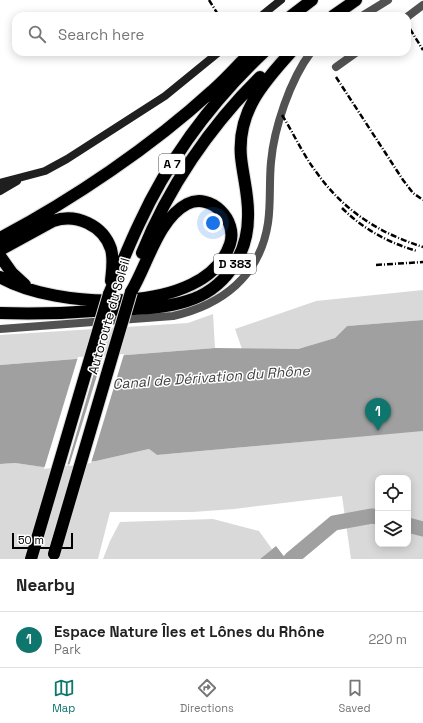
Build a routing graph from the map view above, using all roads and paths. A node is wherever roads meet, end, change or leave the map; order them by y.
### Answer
1 (281, 0) edge
2 (312, 0) edge
3 (323, 0) edge
4 (356, 0) edge
5 (388, 0) edge
6 (423, 5) edge
7 (265, 12) edge
8 (296, 12) edge
9 (309, 12) edge
10 (339, 12) edge
11 (368, 12) edge
12 (411, 13) edge
13 (214, 56) edge
14 (247, 56) edge
15 (260, 56) edge
16 (286, 56) edge
17 (287, 56) edge
18 (308, 56) edge
19 (351, 56) edge
20 (336, 67) dead end
21 (22, 178) junction
22 (0, 183) edge
23 (0, 191) edge
24 (1, 248) edge
25 (0, 277) edge
26 (31, 290) junction
27 (131, 292) junction
28 (109, 294) junction
29 (0, 313) edge
30 (1, 328) edge
31 (31, 559) edge
32 (52, 559) edge

1 - 7 street
2 - 8 highway
3 - 9 highway
4 - 10 highway
5 - 11 street
6 - 12 street
13 - 21 street
14 - 24 highway
15 - 28 highway, Autoroute du Soleil / A 7
16 - 27 highway, Autoroute du Soleil / A 7
17 - 29 highway, D 383
18 - 30 street
19 - 20 street
21 - 22 street
21 - 23 street
24 - 26 highway
24 - 28 highway
25 - 26 highway
26 - 27 highway
27 - 32 highway, Autoroute du Soleil / A 7, bridge
28 - 31 highway, Autoroute du Soleil / A 7, bridge

